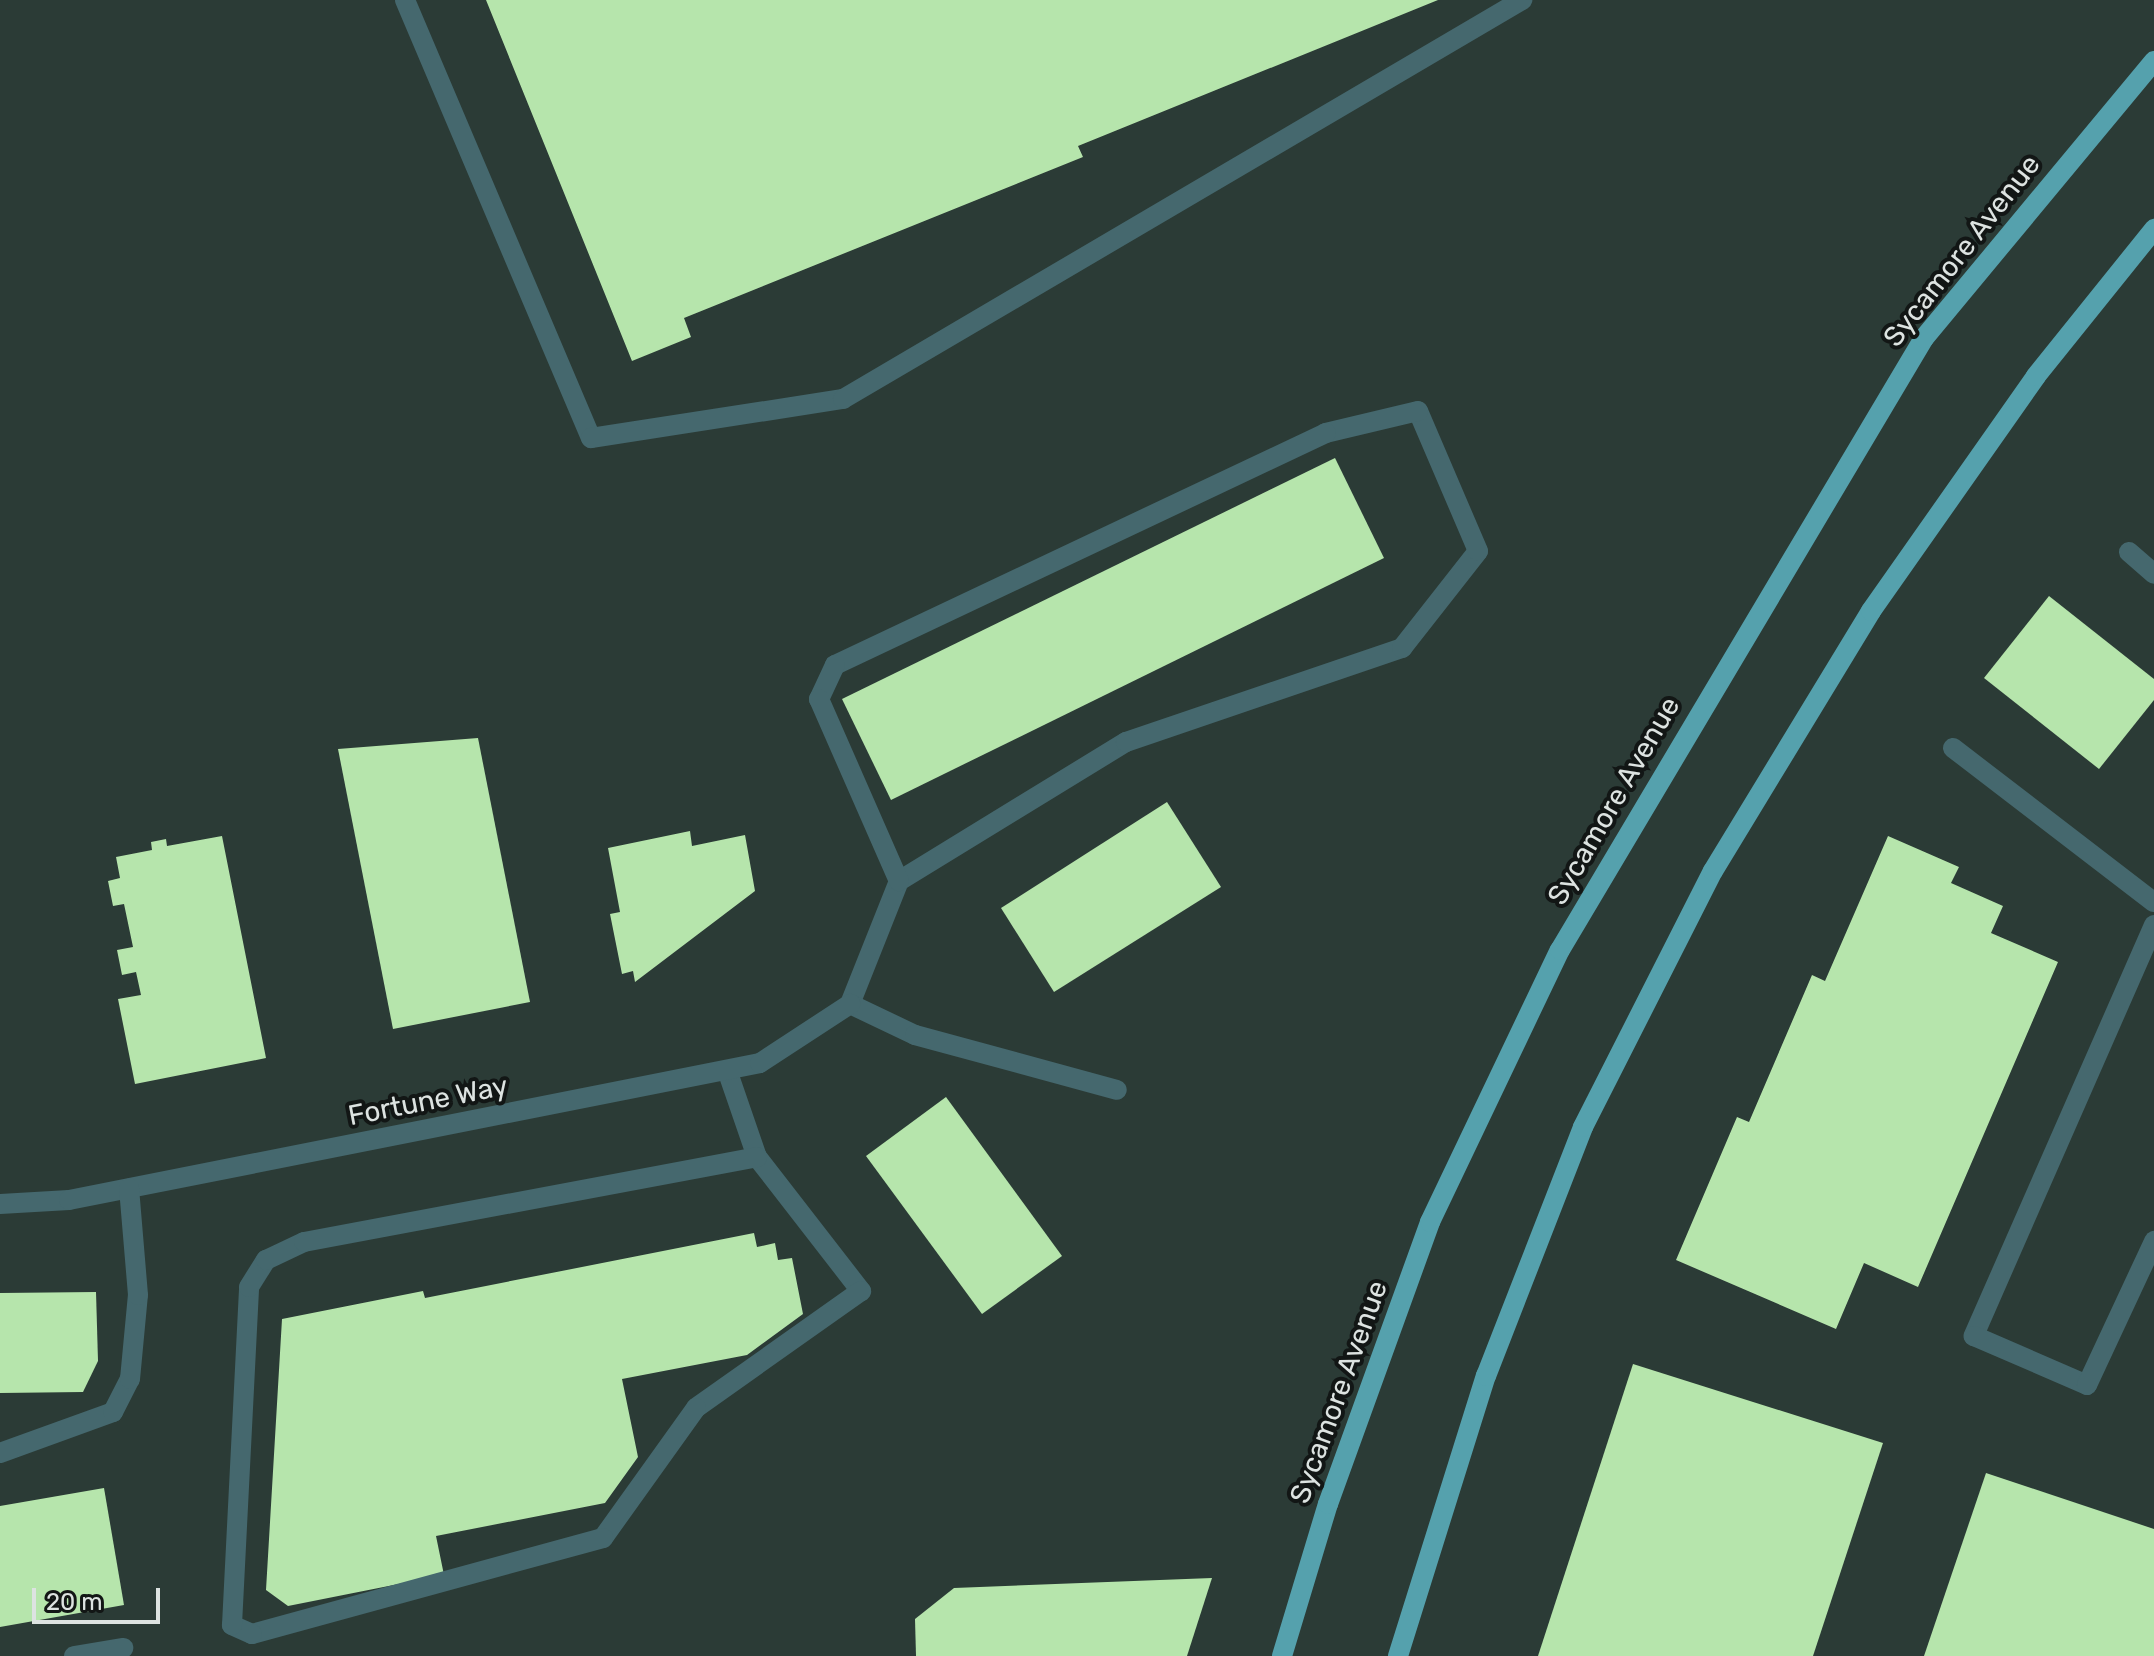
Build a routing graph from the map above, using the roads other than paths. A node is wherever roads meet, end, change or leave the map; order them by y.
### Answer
1 (405, 0) edge
2 (1522, 0) edge
3 (2154, 61) edge
4 (2154, 229) edge
5 (2129, 552) dead end
6 (2154, 574) edge
7 (1953, 748) dead end
8 (899, 881) junction
9 (2154, 902) edge
10 (2154, 925) edge
11 (850, 1004) junction
12 (727, 1070) junction
13 (1117, 1090) dead end
14 (757, 1157) junction
15 (129, 1188) junction
16 (0, 1204) edge
17 (2154, 1241) edge
18 (0, 1453) edge
19 (123, 1648) dead end
20 (74, 1656) edge
21 (1282, 1656) edge
22 (1398, 1656) edge

1 - 2 street
3 - 21 main road, Sycamore Avenue
4 - 22 main road
5 - 6 street
7 - 9 street
8 - 8 street
8 - 11 street
10 - 17 street
11 - 12 street, Fortune Way
11 - 13 street
12 - 14 street
12 - 15 street, Fortune Way
14 - 14 street
15 - 16 street, Fortune Way
15 - 18 street
19 - 20 street

